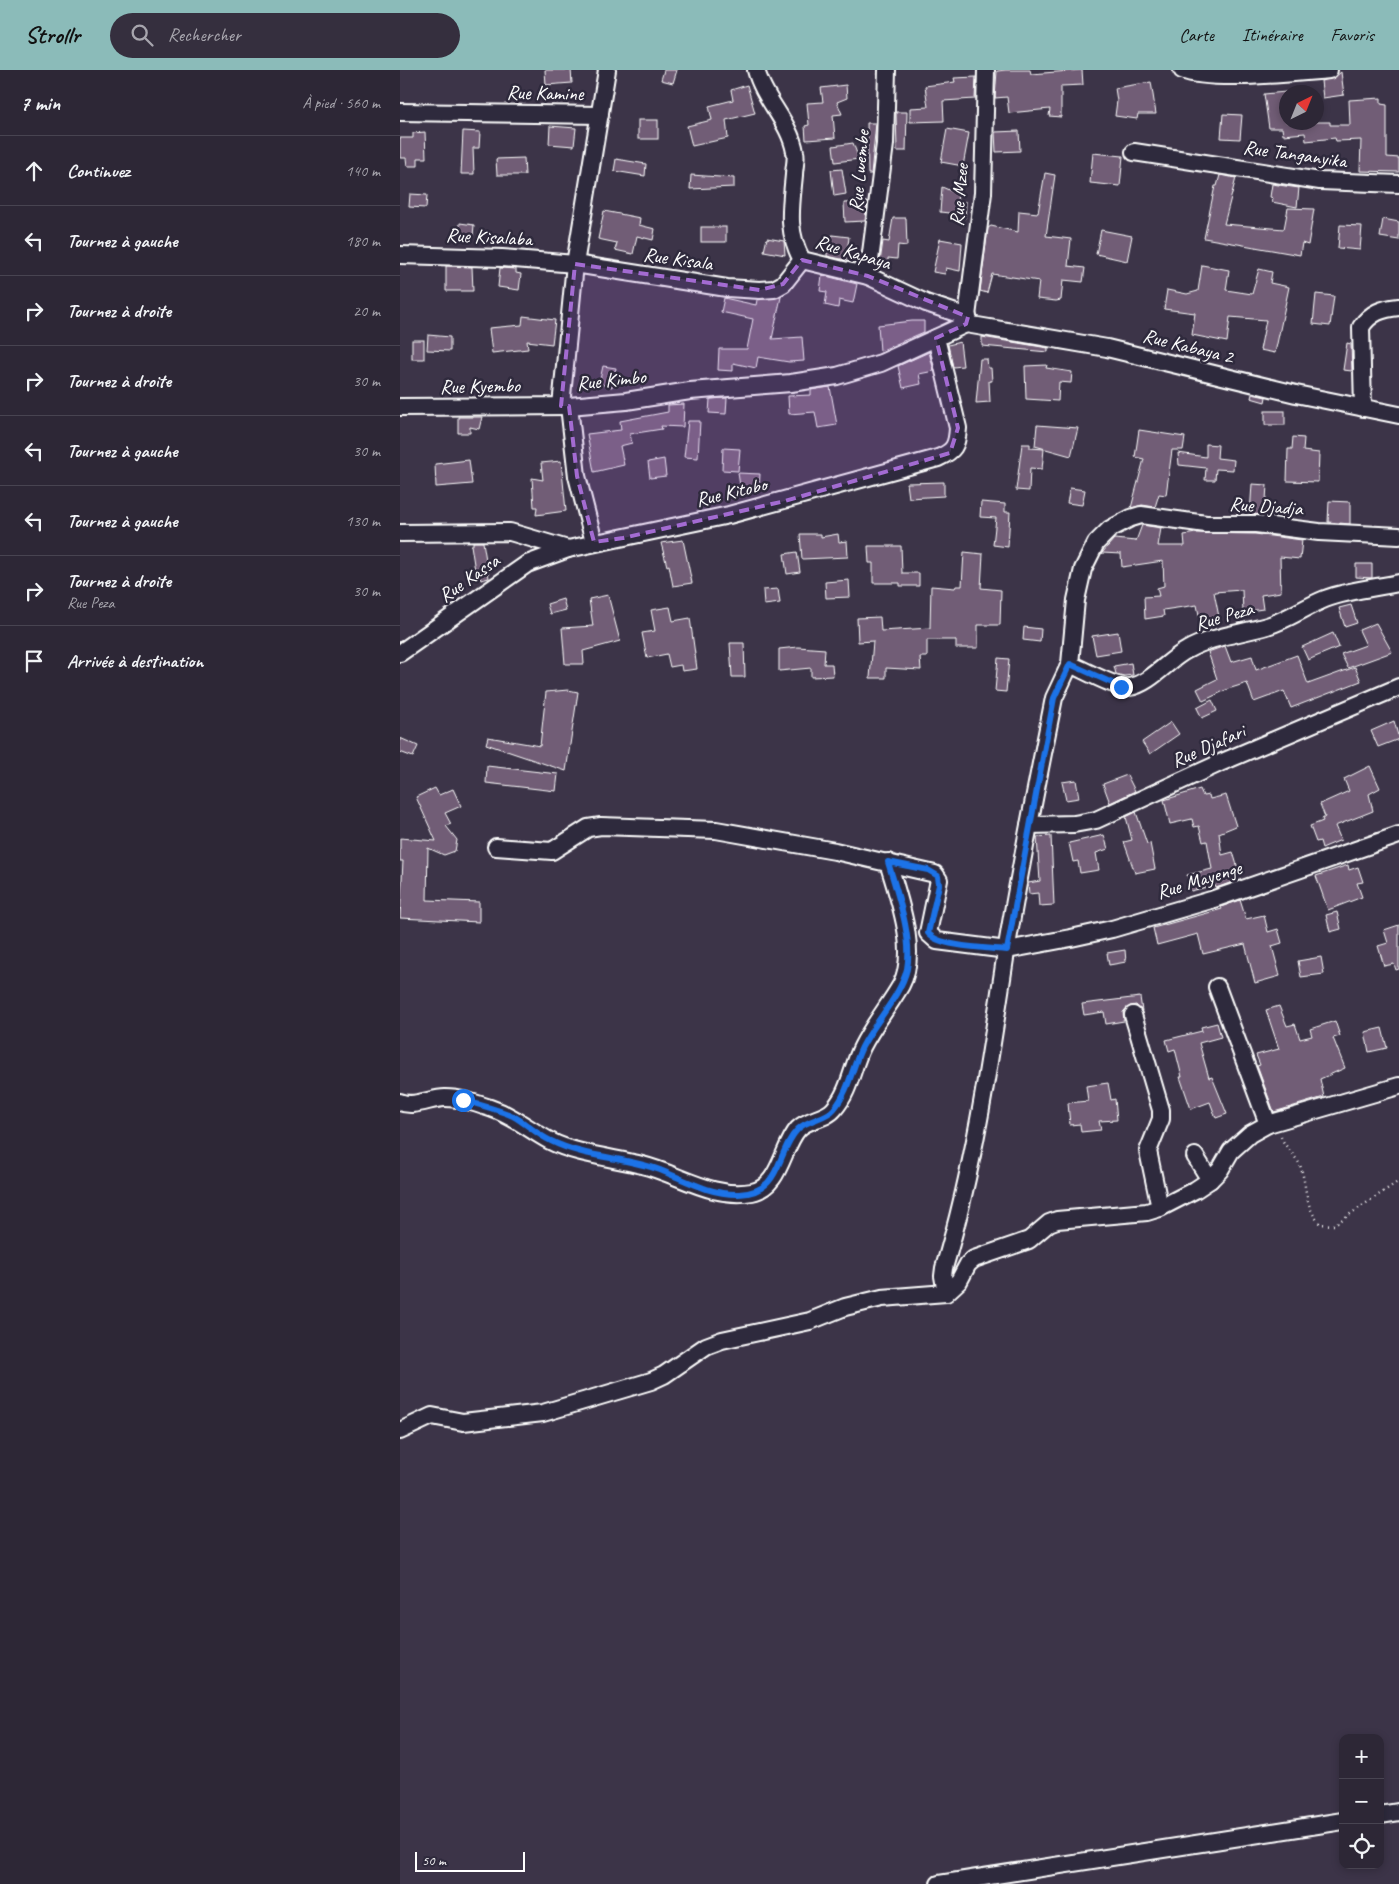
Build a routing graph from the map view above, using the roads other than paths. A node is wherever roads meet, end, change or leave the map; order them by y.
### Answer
1 (607, 70) edge
2 (756, 70) edge
3 (887, 70) edge
4 (986, 70) edge
5 (1182, 70) edge
6 (1329, 70) edge
7 (400, 112) edge
8 (600, 115) junction
9 (1134, 152) dead end
10 (1399, 184) edge
11 (400, 255) edge
12 (802, 260) junction
13 (575, 264) junction
14 (868, 276) junction
15 (1399, 307) edge
16 (967, 320) junction
17 (936, 338) junction
18 (565, 406) junction
19 (400, 407) edge
20 (1363, 408) junction
21 (1399, 415) edge
22 (400, 533) edge
23 (1399, 536) edge
24 (594, 542) junction
25 (568, 548) junction
26 (1399, 583) edge
27 (400, 653) edge
28 (1070, 664) junction
29 (1399, 686) edge
30 (1029, 825) junction
31 (1399, 835) edge
32 (496, 847) dead end
33 (888, 862) junction
34 (1007, 950) junction
35 (1217, 987) dead end
36 (1133, 1015) dead end
37 (1399, 1086) edge
38 (400, 1102) edge
39 (1268, 1124) junction
40 (1195, 1156) dead end
41 (1210, 1180) junction
42 (1160, 1208) junction
43 (946, 1293) junction
44 (400, 1431) edge
45 (1399, 1812) edge
46 (1384, 1814) edge
47 (1339, 1822) edge
48 (939, 1884) edge

1 - 8 street, Rue Kimbo
2 - 12 street, Rue Kapaya
3 - 14 street, Rue Lwembe
4 - 16 street, Rue Mzee
5 - 6 street
7 - 8 street, Rue Kamine
8 - 13 street, Rue Kimbo
9 - 10 street, Rue Tanganyika
11 - 13 street, Rue Kisalaba
12 - 13 street, Rue Kisala
12 - 14 street, Rue Kapaya
13 - 18 street, Rue Kimbo
14 - 16 street, Rue Kapaya
15 - 20 street
16 - 17 street, Rue Kimbo
16 - 20 street, Rue Kabaya 2
17 - 18 street, Rue Kimbo
17 - 24 street, Rue Kitobo
18 - 19 street, Rue Kyembo
18 - 24 street
20 - 21 street, Rue Kabaya 2
22 - 25 street, Rue Kitobo
23 - 28 street, Rue Djadja
24 - 25 street, Rue Kitobo
25 - 27 street, Rue Kassa
26 - 28 street, Rue Peza
28 - 30 street
29 - 30 street, Rue Djafari
30 - 34 street
31 - 34 street, Rue Mayenge
32 - 33 street
33 - 34 street, Rue Mayenge
33 - 38 street
34 - 43 street
35 - 39 street
36 - 42 street
37 - 39 street
39 - 41 street
40 - 41 street
41 - 42 street
42 - 43 street
43 - 44 street
45 - 46 street
47 - 48 street

